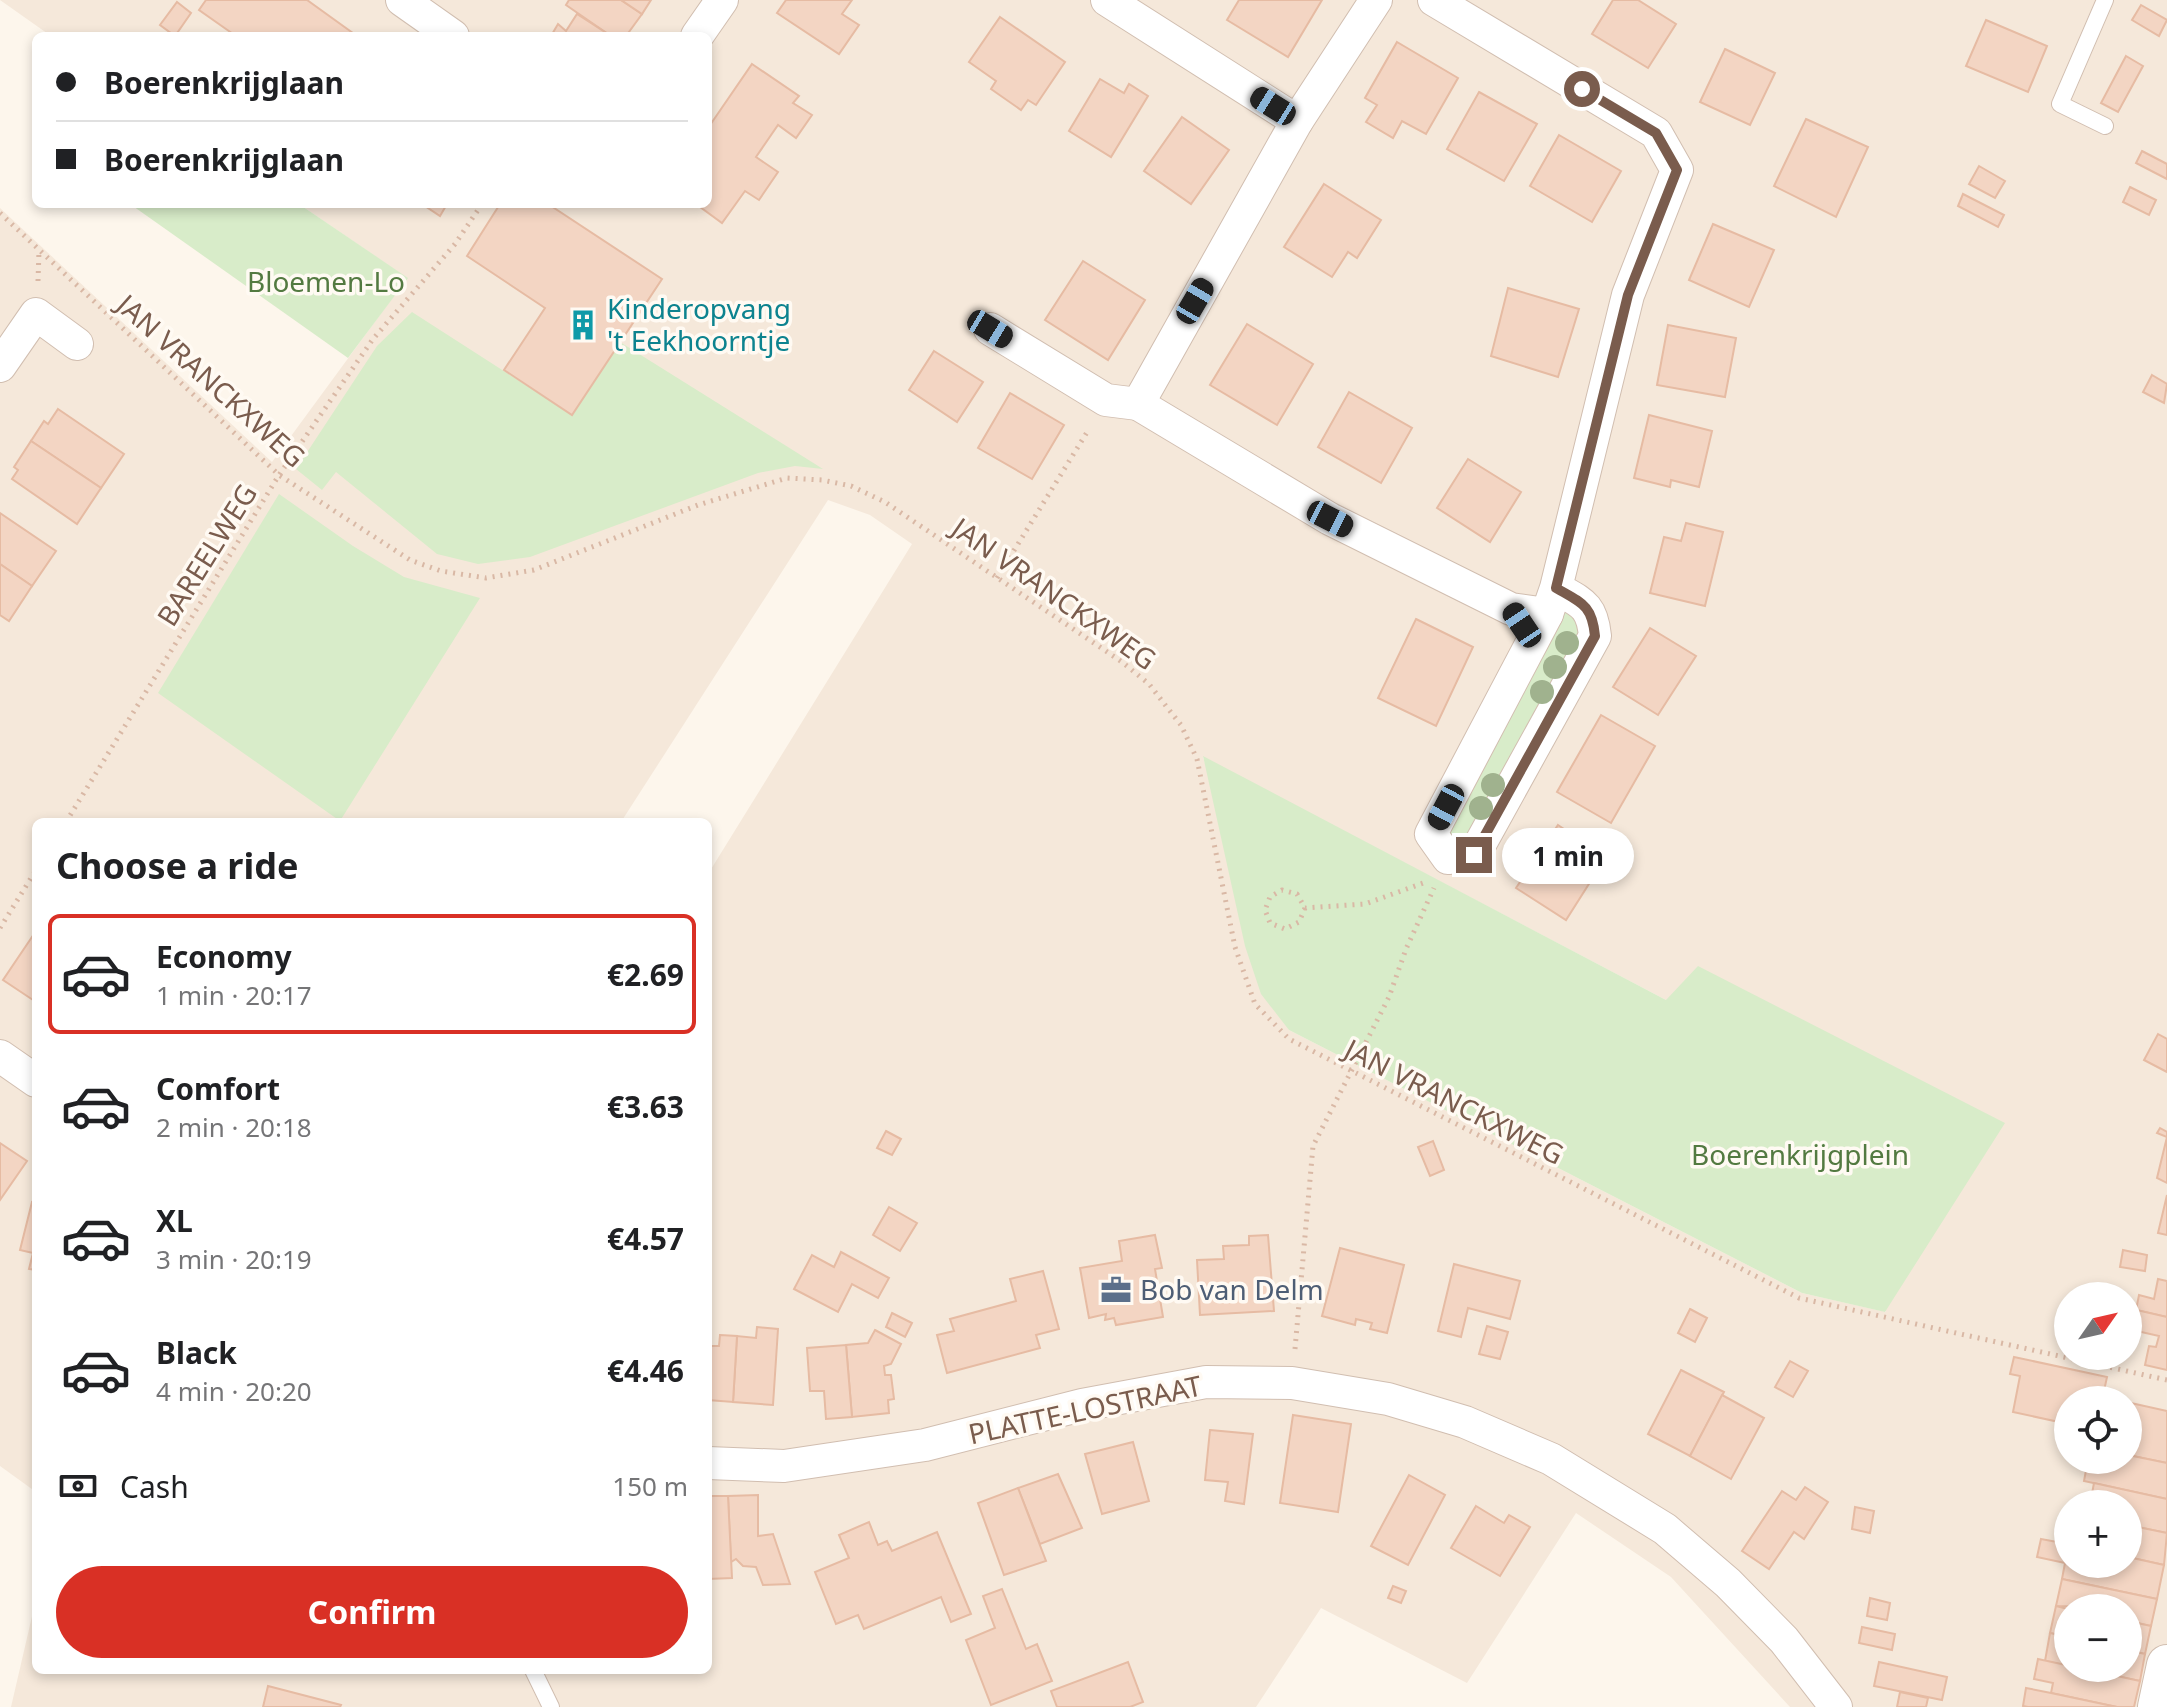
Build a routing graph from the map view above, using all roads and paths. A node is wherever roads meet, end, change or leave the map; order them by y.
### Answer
1 (402, 0) edge
2 (722, 0) edge
3 (1107, 0) edge
4 (1376, 0) edge
5 (1434, 0) edge
6 (2105, 0) edge
7 (447, 32) edge
8 (700, 32) edge
9 (1297, 121) junction
10 (2105, 126) dead end
11 (479, 208) edge
12 (0, 213) edge
13 (990, 329) dead end
14 (77, 344) dead end
15 (0, 366) edge
16 (1106, 400) junction
17 (1138, 404) junction
18 (279, 475) junction
19 (997, 578) junction
20 (1545, 614) junction
21 (68, 818) edge
22 (1445, 866) junction
23 (32, 876) edge
24 (1305, 908) junction
25 (0, 928) edge
26 (0, 1056) edge
27 (1350, 1072) junction
28 (32, 1078) edge
29 (2167, 1380) edge
30 (1292, 1383) junction
31 (712, 1463) edge
32 (2167, 1665) edge
33 (535, 1674) edge
34 (551, 1707) edge
35 (1836, 1707) edge
36 (2158, 1707) edge

1 - 7 street
2 - 8 street
3 - 9 street
4 - 9 street
5 - 20 street
6 - 10 lane
9 - 17 street
11 - 18 path, BAREELWEG
12 - 18 path, JAN VRANCKXWEG
13 - 16 street
14 - 15 street
16 - 17 street
16 - 19 path
17 - 20 street
18 - 19 path, JAN VRANCKXWEG
18 - 21 path, BAREELWEG
19 - 27 path, JAN VRANCKXWEG
20 - 22 street
20 - 22 street
22 - 24 path
22 - 27 path
23 - 25 path
24 - 24 path
26 - 28 street
27 - 29 path, JAN VRANCKXWEG
27 - 30 path
30 - 31 street, PLATTE-LOSTRAAT
30 - 35 street, PLATTE-LOSTRAAT
32 - 36 street
33 - 34 lane

